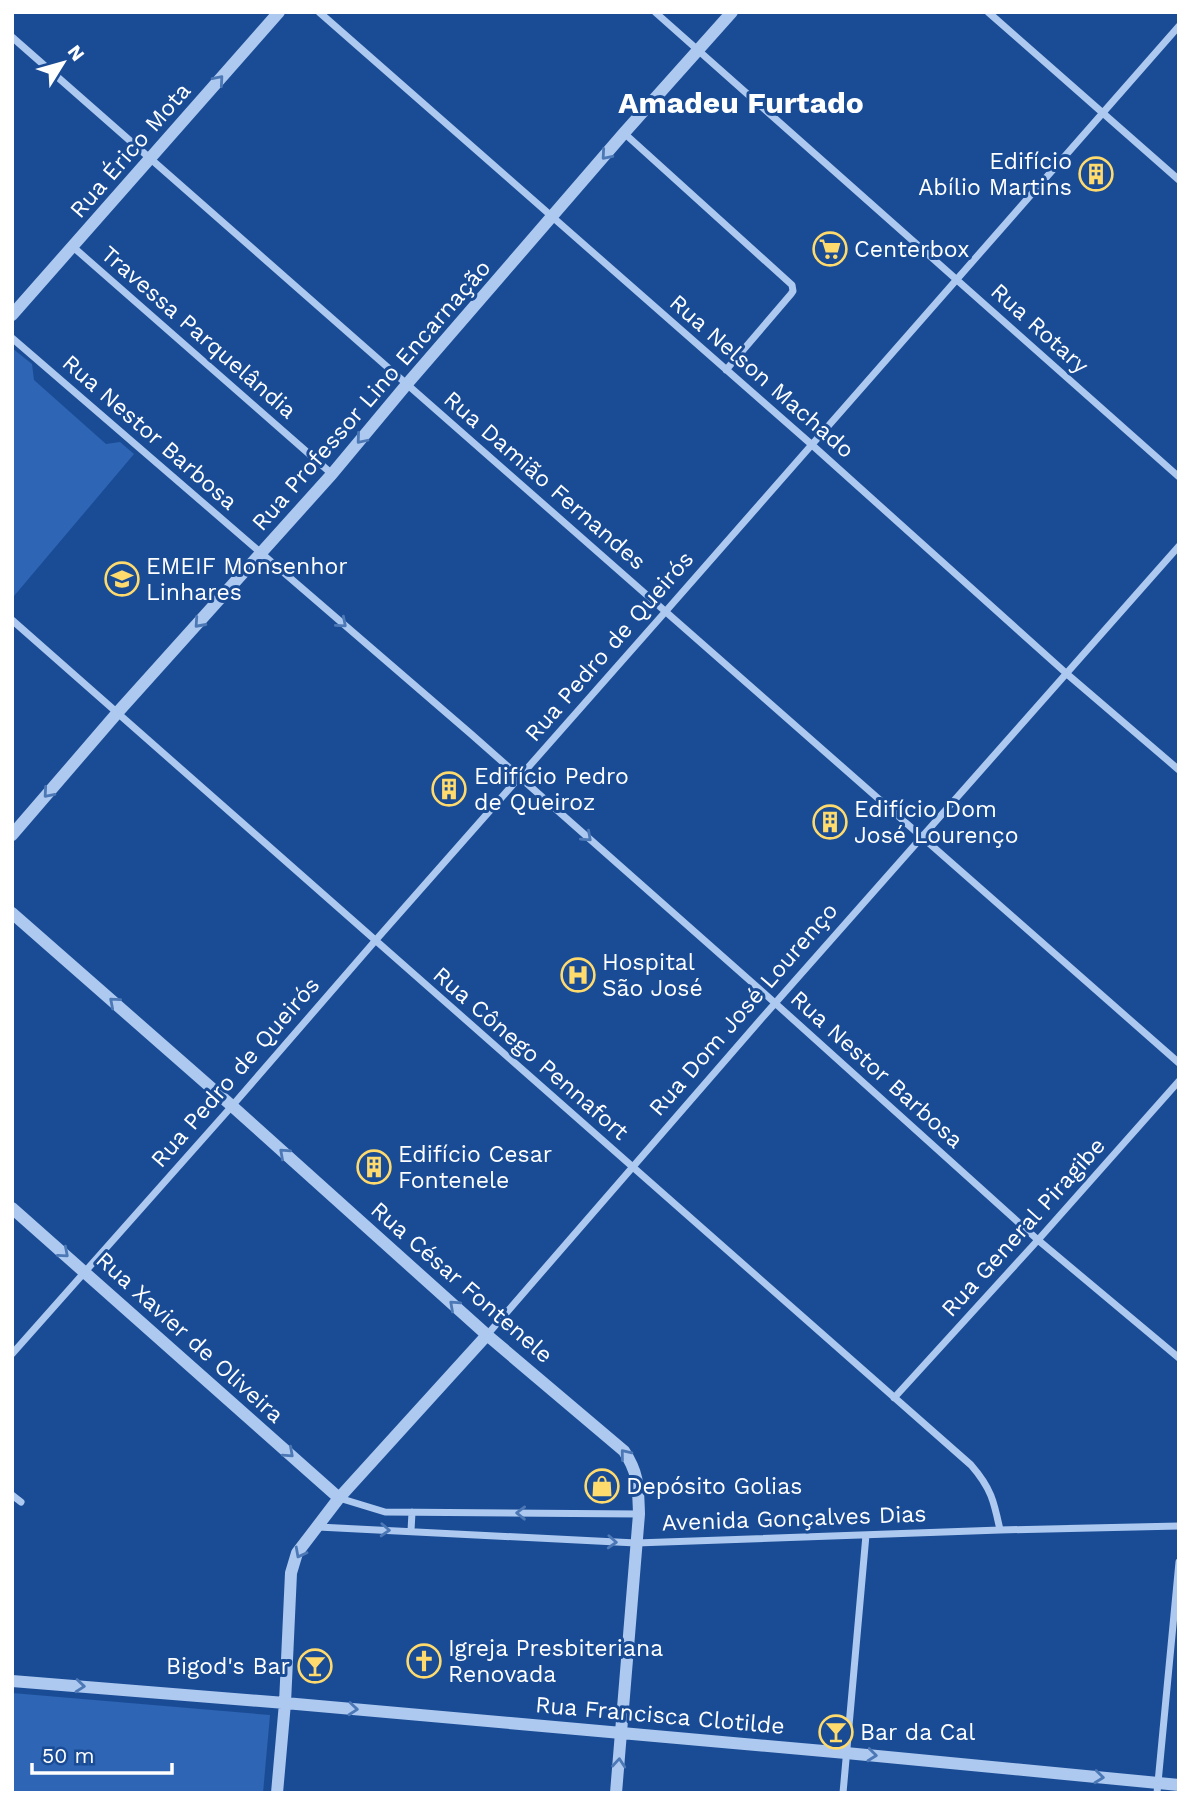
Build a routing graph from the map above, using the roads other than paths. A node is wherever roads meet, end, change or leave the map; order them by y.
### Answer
1 (279, 12) edge
2 (319, 12) edge
3 (655, 12) edge
4 (732, 12) edge
5 (988, 12) edge
6 (1179, 26) edge
7 (12, 37) edge
8 (698, 50) junction
9 (1103, 113) junction
10 (624, 133) junction
11 (150, 158) junction
12 (1179, 180) edge
13 (552, 217) junction
14 (72, 246) junction
15 (957, 280) junction
16 (12, 315) edge
17 (12, 338) edge
18 (726, 370) junction
19 (407, 384) junction
20 (811, 444) junction
21 (332, 474) junction
22 (1179, 477) edge
23 (1179, 546) edge
24 (261, 554) junction
25 (666, 611) junction
26 (12, 620) edge
27 (1067, 674) junction
28 (118, 712) junction
29 (1179, 770) edge
30 (520, 777) junction
31 (12, 835) edge
32 (921, 838) junction
33 (12, 913) edge
34 (375, 941) junction
35 (775, 1003) junction
36 (1179, 1063) edge
37 (1179, 1081) edge
38 (232, 1106) junction
39 (632, 1167) junction
40 (12, 1208) edge
41 (1038, 1240) junction
42 (84, 1271) junction
43 (487, 1335) junction
44 (12, 1354) edge
45 (1179, 1358) edge
46 (894, 1398) junction
47 (12, 1495) edge
48 (339, 1498) junction
49 (21, 1502) dead end
50 (412, 1512) junction
51 (639, 1514) junction
52 (1179, 1526) edge
53 (317, 1527) junction
54 (1000, 1530) junction
55 (411, 1531) junction
56 (866, 1535) junction
57 (636, 1543) junction
58 (1179, 1562) edge
59 (12, 1681) edge
60 (285, 1703) junction
61 (622, 1733) junction
62 (846, 1752) junction
63 (1179, 1785) edge
64 (1157, 1788) edge
65 (277, 1793) edge
66 (616, 1793) edge
67 (843, 1793) edge

11 -> 1 street, Rua Érico Mota
2 - 13 street, Rua Nelson Machado
3 - 8 street, Rua Rotary
4 - 8 street, Rua Professor Lino Encarnação
5 - 9 street
6 - 9 street, Rua Pedro de Queirós
7 - 11 street, Rua Damião Fernandes
8 - 10 street, Rua Professor Lino Encarnação
8 - 15 street, Rua Rotary
9 - 12 street
9 - 15 street, Rua Pedro de Queirós
10 -> 13 street, Rua Professor Lino Encarnação
10 - 18 street
11 - 14 street, Rua Érico Mota
11 - 19 street, Rua Damião Fernandes
13 - 18 street, Rua Nelson Machado
13 - 19 street, Rua Professor Lino Encarnação
14 - 16 street, Rua Érico Mota
14 - 21 street, Travessa Parquelândia
15 - 20 street, Rua Pedro de Queirós
15 - 22 street, Rua Rotary
17 - 24 street, Rua Nestor Barbosa
18 - 20 street, Rua Nelson Machado
19 -> 21 street, Rua Professor Lino Encarnação
19 - 25 street, Rua Damião Fernandes
20 - 25 street, Rua Pedro de Queirós
20 - 27 street, Rua Nelson Machado
21 - 24 street, Rua Professor Lino Encarnação
23 - 27 street, Rua Dom José Lourenço
24 -> 28 street, Rua Professor Lino Encarnação
24 -> 30 street, Rua Nestor Barbosa
25 - 30 street, Rua Pedro de Queirós
25 - 32 street, Rua Damião Fernandes
26 - 28 street, Rua Cônego Pennafort
27 - 29 street, Rua Nelson Machado
27 - 32 street, Rua Dom José Lourenço
28 -> 31 street, Rua Professor Lino Encarnação
28 - 34 street, Rua Cônego Pennafort
30 - 34 street, Rua Pedro de Queirós
30 -> 35 street, Rua Nestor Barbosa
32 - 35 street, Rua Dom José Lourenço
32 - 36 street, Rua Damião Fernandes
38 -> 33 street, Rua César Fontenele
34 - 38 street, Rua Pedro de Queirós
34 - 39 street, Rua Cônego Pennafort
35 - 39 street, Rua Dom José Lourenço
35 - 41 street, Rua Nestor Barbosa
37 - 41 street, Rua General Piragibe
38 - 42 street, Rua Pedro de Queirós
43 -> 38 street, Rua César Fontenele
39 - 43 street, Rua Dom José Lourenço
39 - 46 street, Rua Cônego Pennafort
40 -> 42 street, Rua Xavier de Oliveira
41 - 45 street, Rua Nestor Barbosa
41 - 46 street, Rua General Piragibe
42 - 44 street, Rua Pedro de Queirós
42 -> 48 street, Rua Xavier de Oliveira
43 - 48 street, Rua Dom José Lourenço
51 -> 43 street, Rua César Fontenele
46 - 54 street, Rua Cônego Pennafort
47 - 49 street
48 - 50 street, Avenida Gonçalves Dias
48 - 53 street, Rua Dom José Lourenço
51 -> 50 street, Avenida Gonçalves Dias
50 - 55 street
51 - 57 street, Rua César Fontenele
52 - 54 street, Avenida Gonçalves Dias
53 -> 55 street, Avenida Gonçalves Dias
53 -> 60 street, Rua Dom José Lourenço
54 - 56 street, Avenida Gonçalves Dias
55 -> 57 street, Avenida Gonçalves Dias
56 - 57 street, Avenida Gonçalves Dias
56 - 62 street
57 - 61 street, Rua César Fontenele
58 - 64 street
59 -> 60 street, Rua Francisca Clotilde
60 -> 61 street, Rua Francisca Clotilde
60 - 65 street, Rua Dom José Lourenço
61 - 62 street, Rua Francisca Clotilde
66 -> 61 street, Rua César Fontenele
62 -> 64 street, Rua Francisca Clotilde
62 - 67 street
63 - 64 street, Rua Francisca Clotilde

